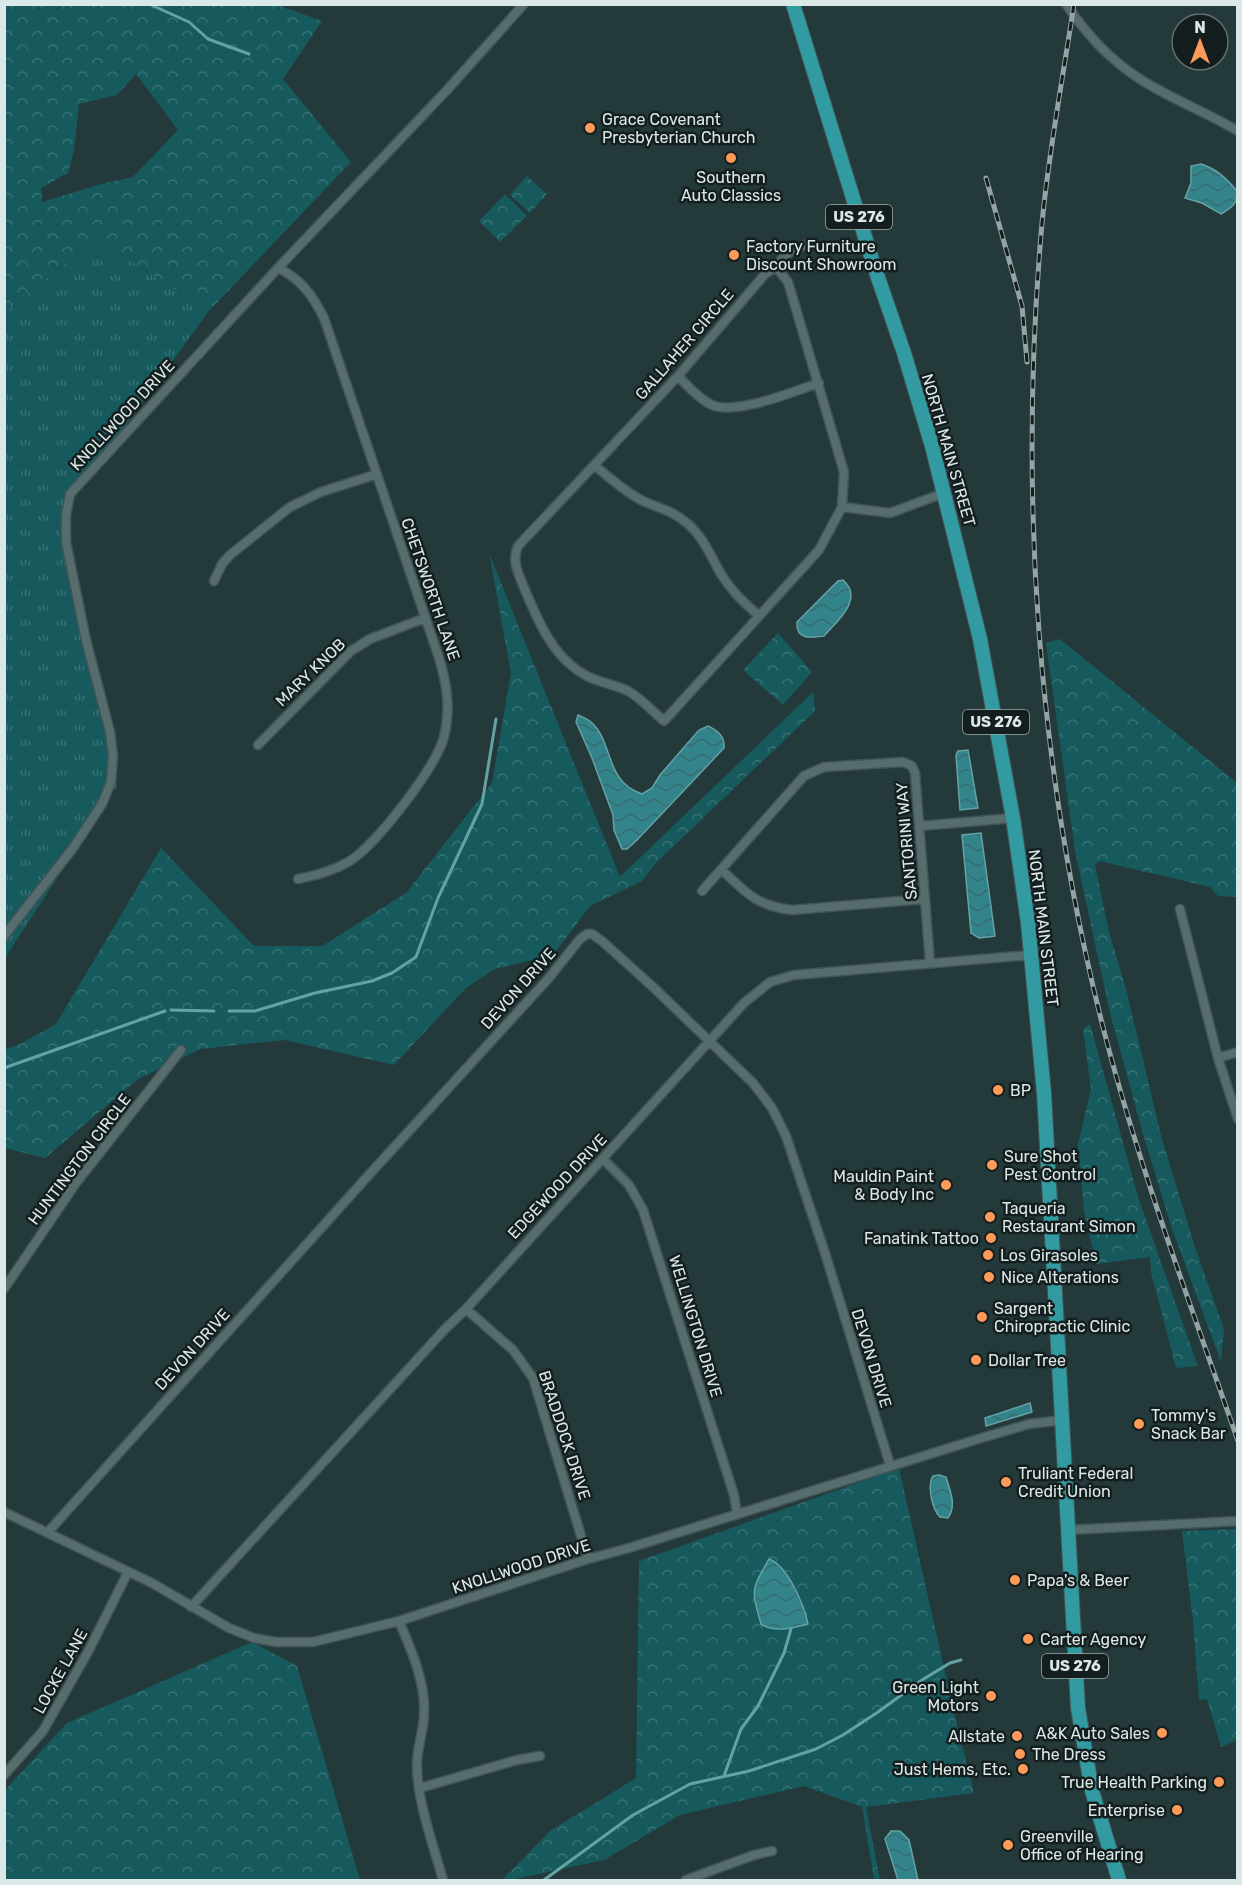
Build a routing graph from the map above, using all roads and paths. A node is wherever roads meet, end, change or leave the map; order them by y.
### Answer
1 (524, 4) edge
2 (793, 4) edge
3 (1066, 4) edge
4 (1238, 131) edge
5 (811, 243) dead end
6 (776, 267) junction
7 (278, 268) junction
8 (678, 376) junction
9 (819, 383) junction
10 (594, 465) junction
11 (377, 474) junction
12 (944, 493) junction
13 (842, 507) junction
14 (214, 581) dead end
15 (759, 616) junction
16 (425, 618) junction
17 (258, 745) dead end
18 (1013, 818) junction
19 (920, 826) junction
20 (721, 869) junction
21 (298, 879) dead end
22 (702, 891) dead end
23 (925, 899) junction
24 (1180, 909) dead end
25 (4, 936) edge
26 (1030, 955) junction
27 (930, 963) junction
28 (709, 1041) junction
29 (181, 1050) dead end
30 (1238, 1052) edge
31 (1218, 1058) junction
32 (1238, 1119) edge
33 (603, 1159) junction
34 (4, 1289) edge
35 (466, 1309) junction
36 (1062, 1420) junction
37 (890, 1465) junction
38 (4, 1512) edge
39 (737, 1514) junction
40 (1238, 1521) edge
41 (1068, 1530) junction
42 (48, 1532) junction
43 (588, 1559) junction
44 (128, 1572) junction
45 (190, 1606) junction
46 (399, 1621) junction
47 (540, 1756) dead end
48 (4, 1775) edge
49 (420, 1788) junction
50 (772, 1851) dead end
51 (443, 1881) edge
52 (686, 1881) edge
53 (1119, 1881) edge

1 - 7 street, KNOLLWOOD DRIVE
2 - 12 main road, NORTH MAIN STREET / US 276
3 - 4 street
5 - 6 street
6 - 8 street, GALLAHER CIRCLE
6 - 9 street, GALLAHER CIRCLE
7 - 11 street, CHETSWORTH LANE
7 - 25 street, KNOLLWOOD DRIVE
8 - 9 street
8 - 10 street, GALLAHER CIRCLE
9 - 13 street, GALLAHER CIRCLE
10 - 15 street
10 - 15 street, GALLAHER CIRCLE
11 - 14 street
11 - 16 street, CHETSWORTH LANE
12 - 13 street
12 - 18 main road, NORTH MAIN STREET / US 276
13 - 15 street, GALLAHER CIRCLE
16 - 17 street, MARY KNOB
16 - 21 street, CHETSWORTH LANE
18 - 19 street
18 - 26 main road, NORTH MAIN STREET / US 276
19 - 20 street, SANTORINI WAY
19 - 23 street, SANTORINI WAY
20 - 22 street, SANTORINI WAY
20 - 23 street
23 - 27 street, SANTORINI WAY
24 - 31 street
26 - 27 street, EDGEWOOD DRIVE
26 - 36 main road, NORTH MAIN STREET / US 276
27 - 28 street, EDGEWOOD DRIVE
28 - 33 street, EDGEWOOD DRIVE
28 - 37 street, DEVON DRIVE
28 - 42 street, DEVON DRIVE
29 - 34 street, HUNTINGTON CIRCLE
30 - 31 street
31 - 32 street
33 - 35 street, EDGEWOOD DRIVE
33 - 39 street, WELLINGTON DRIVE
35 - 43 street, BRADDOCK DRIVE
35 - 45 street, EDGEWOOD DRIVE
36 - 37 street, KNOLLWOOD DRIVE
36 - 41 main road, NORTH MAIN STREET / US 276
37 - 39 street, KNOLLWOOD DRIVE
38 - 42 street, KNOLLWOOD DRIVE
39 - 43 street, KNOLLWOOD DRIVE
40 - 41 street
41 - 53 main road, NORTH MAIN STREET / US 276
42 - 44 street, KNOLLWOOD DRIVE
43 - 46 street, KNOLLWOOD DRIVE
44 - 45 street, KNOLLWOOD DRIVE
44 - 48 street, LOCKE LANE
45 - 46 street, KNOLLWOOD DRIVE
46 - 49 street
47 - 49 street
49 - 51 street
50 - 52 street

